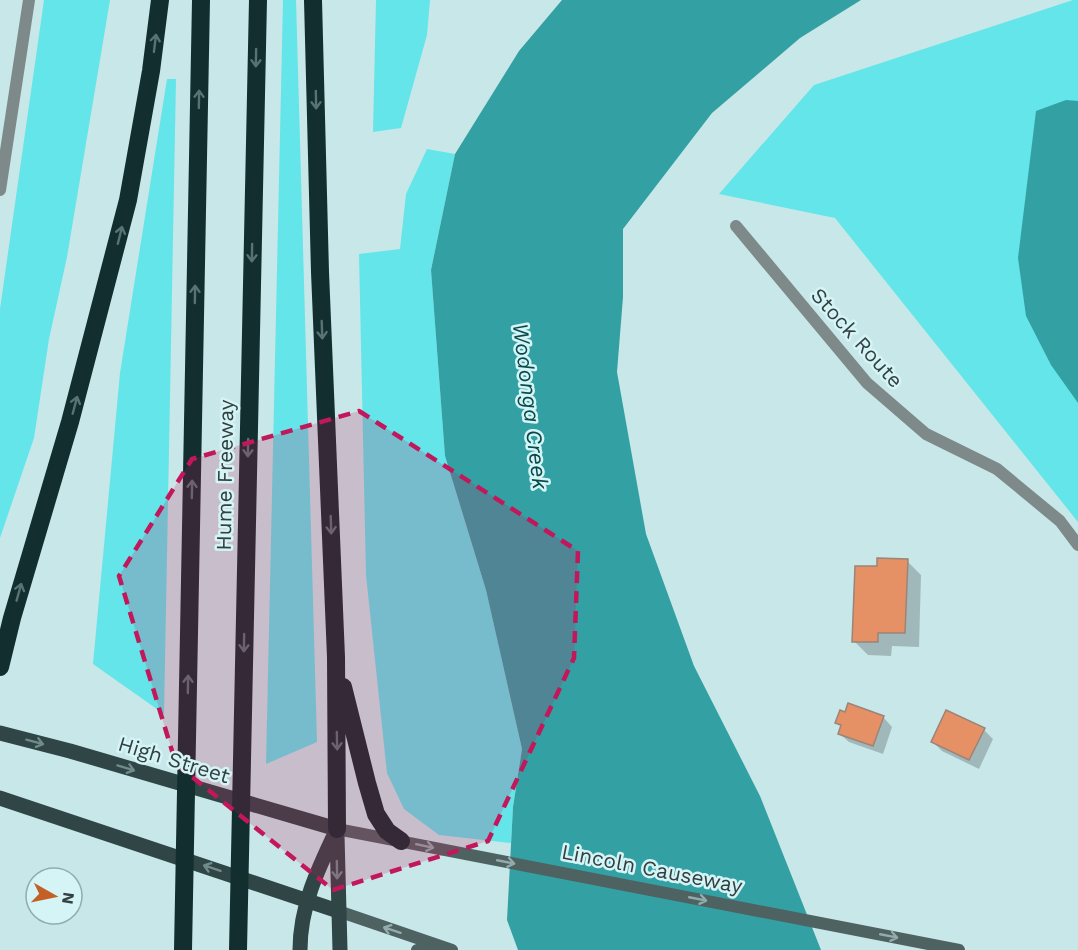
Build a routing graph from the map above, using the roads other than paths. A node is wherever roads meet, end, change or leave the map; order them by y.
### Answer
1 (28, 0) edge
2 (160, 0) edge
3 (201, 0) edge
4 (258, 0) edge
5 (313, 0) edge
6 (0, 190) edge
7 (736, 226) dead end
8 (1078, 545) edge
9 (2, 651) edge
10 (336, 657) junction
11 (0, 667) edge
12 (0, 733) edge
13 (0, 798) edge
14 (336, 829) junction
15 (401, 841) junction
16 (307, 900) junction
17 (338, 911) junction
18 (445, 948) edge
19 (183, 950) edge
20 (238, 950) edge
21 (300, 950) edge
22 (340, 950) edge
23 (417, 950) edge
24 (959, 950) edge

1 - 6 street
9 -> 2 highway
19 -> 3 highway, Hume Freeway
4 -> 20 highway, Hume Freeway
5 -> 10 highway
7 - 8 street, Stock Route
9 - 11 highway
10 -> 14 highway
10 - 15 highway
12 -> 14 main road, High Street
16 -> 13 main road
14 - 15 main road, Lincoln Causeway
14 - 16 main road
14 -> 17 main road
15 -> 24 main road, Lincoln Causeway
16 - 17 main road
16 - 21 main road
18 -> 17 main road
17 - 22 main road
18 - 23 main road

